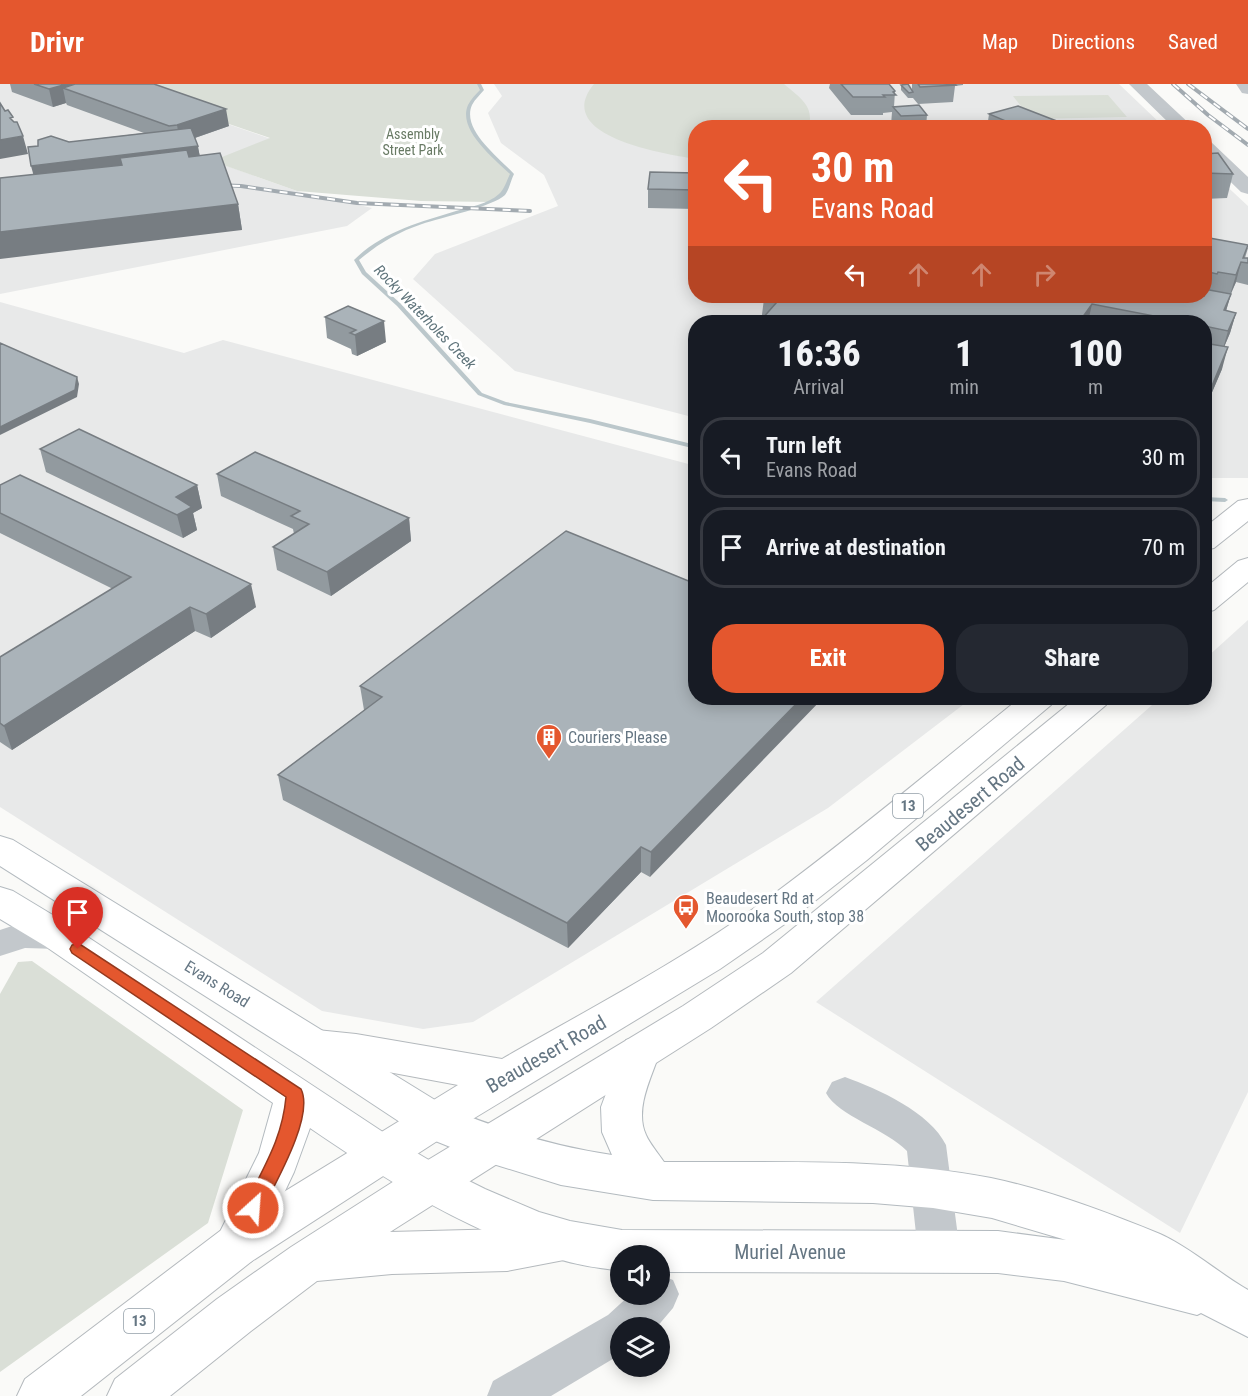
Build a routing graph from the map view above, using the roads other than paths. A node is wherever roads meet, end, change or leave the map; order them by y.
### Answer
1 (1137, 84) edge
2 (1152, 84) edge
3 (1244, 84) edge
4 (1248, 89) edge
5 (1176, 120) edge
6 (1190, 120) edge
7 (1212, 140) edge
8 (1212, 153) edge
9 (1248, 172) edge
10 (1248, 188) edge
11 (1248, 507) edge
12 (1248, 535) edge
13 (1212, 536) edge
14 (1212, 562) edge
15 (1247, 570) edge
16 (1212, 598) edge
17 (1032, 705) edge
18 (1087, 705) edge
19 (0, 849) edge
20 (38, 873) junction
21 (0, 901) edge
22 (58, 936) junction
23 (0, 943) edge
24 (317, 1046) junction
25 (640, 1052) junction
26 (506, 1077) junction
27 (845, 1093) dead end
28 (295, 1094) junction
29 (433, 1121) junction
30 (490, 1145) junction
31 (380, 1153) junction
32 (653, 1181) junction
33 (429, 1183) junction
34 (933, 1189) junction
35 (564, 1240) junction
36 (236, 1246) junction
37 (610, 1249) edge
38 (939, 1252) junction
39 (308, 1262) junction
40 (670, 1279) edge
41 (648, 1305) edge
42 (1232, 1306) edge
43 (637, 1317) edge
44 (610, 1337) edge
45 (42, 1396) edge
46 (132, 1396) edge
47 (510, 1396) edge

1 - 5 street
2 - 6 street
3 - 4 street
7 - 9 street
8 - 10 street
11 - 13 main road
12 - 14 main road
15 - 16 main road
17 - 26 main road, Beaudesert Road / 13
18 - 25 main road, Beaudesert Road / 13
19 - 20 main road, Evans Road
20 - 21 main road
20 - 24 main road, Evans Road
21 - 22 main road
22 - 23 street
22 - 28 main road
24 - 26 main road
24 - 29 main road, Evans Road
25 - 30 main road, Beaudesert Road / 13
25 - 32 main road
26 - 29 main road, Beaudesert Road / 13
27 - 34 street
28 - 31 main road
28 - 36 main road
29 - 30 main road, Muriel Avenue
29 - 31 main road, Beaudesert Road / 13
30 - 32 main road, Muriel Avenue
30 - 33 main road, Beaudesert Road / 13
31 - 33 main road, Muriel Avenue
31 - 36 main road, Beaudesert Road / 13
32 - 34 main road, Muriel Avenue
33 - 35 main road, Muriel Avenue
33 - 39 main road, Beaudesert Road / 13
34 - 38 street
34 - 42 main road, Muriel Avenue
35 - 37 main road, Muriel Avenue
35 - 39 main road
36 - 45 main road, Beaudesert Road / 13
38 - 40 main road, Muriel Avenue
38 - 42 main road, Muriel Avenue
39 - 46 main road, Beaudesert Road / 13
41 - 43 street
44 - 47 street

